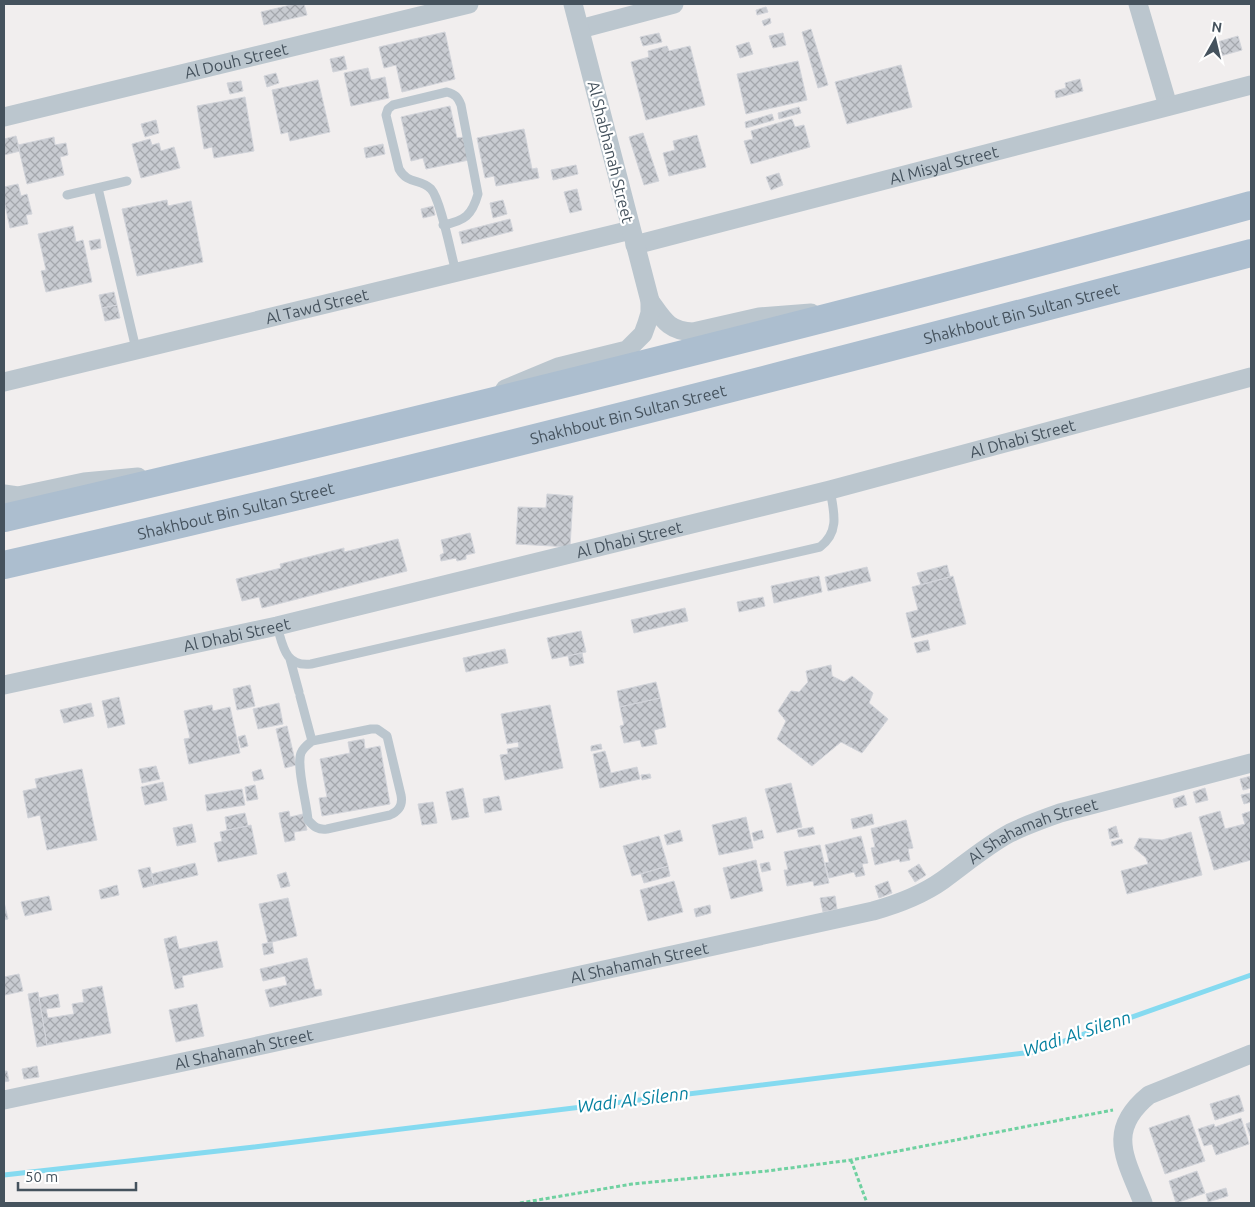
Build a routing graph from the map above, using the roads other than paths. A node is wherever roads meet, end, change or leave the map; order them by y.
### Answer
1 (469, 4) edge
2 (573, 4) edge
3 (674, 4) edge
4 (1138, 4) edge
5 (580, 29) junction
6 (1251, 85) edge
7 (1168, 106) junction
8 (4, 117) edge
9 (127, 182) dead end
10 (98, 188) junction
11 (67, 195) dead end
12 (1251, 205) edge
13 (443, 225) junction
14 (633, 237) junction
15 (1251, 253) edge
16 (456, 272) junction
17 (650, 301) junction
18 (841, 314) junction
19 (136, 350) junction
20 (1251, 377) edge
21 (4, 382) edge
22 (483, 404) junction
23 (167, 479) junction
24 (830, 490) junction
25 (4, 494) edge
26 (4, 518) edge
27 (38, 558) junction
28 (4, 565) edge
29 (4, 577) edge
30 (277, 626) junction
31 (290, 659) junction
32 (4, 685) edge
33 (312, 741) junction
34 (1251, 763) edge
35 (1251, 1054) edge
36 (4, 1100) edge
37 (1143, 1203) edge

1 - 8 street, Al Douh Street
2 - 5 street, Al Shabhanah Street
3 - 5 street
4 - 7 street
5 - 14 street, Al Shabhanah Street
6 - 7 street, Al Misyal Street
7 - 14 street, Al Misyal Street
9 - 10 lane
10 - 11 lane
10 - 19 lane
12 - 18 main road
13 - 13 lane
13 - 16 lane
14 - 16 street, Al Tawd Street
14 - 17 street, Al Shabhanah Street
15 - 27 main road, Shakhbout Bin Sultan Street
16 - 19 street, Al Tawd Street
17 - 18 street, Al Shabhanah Street
17 - 22 street, Al Shabhanah Street
18 - 22 main road
19 - 21 street, Al Tawd Street
20 - 24 street, Al Dhabi Street
22 - 23 main road
23 - 25 street
23 - 26 main road
24 - 30 street, Al Dhabi Street
24 - 31 lane
27 - 28 main road, Shakhbout Bin Sultan Street
27 - 29 street
30 - 31 lane
30 - 32 street, Al Dhabi Street
31 - 33 lane
33 - 33 lane
34 - 36 street, Al Shahamah Street
35 - 37 street

